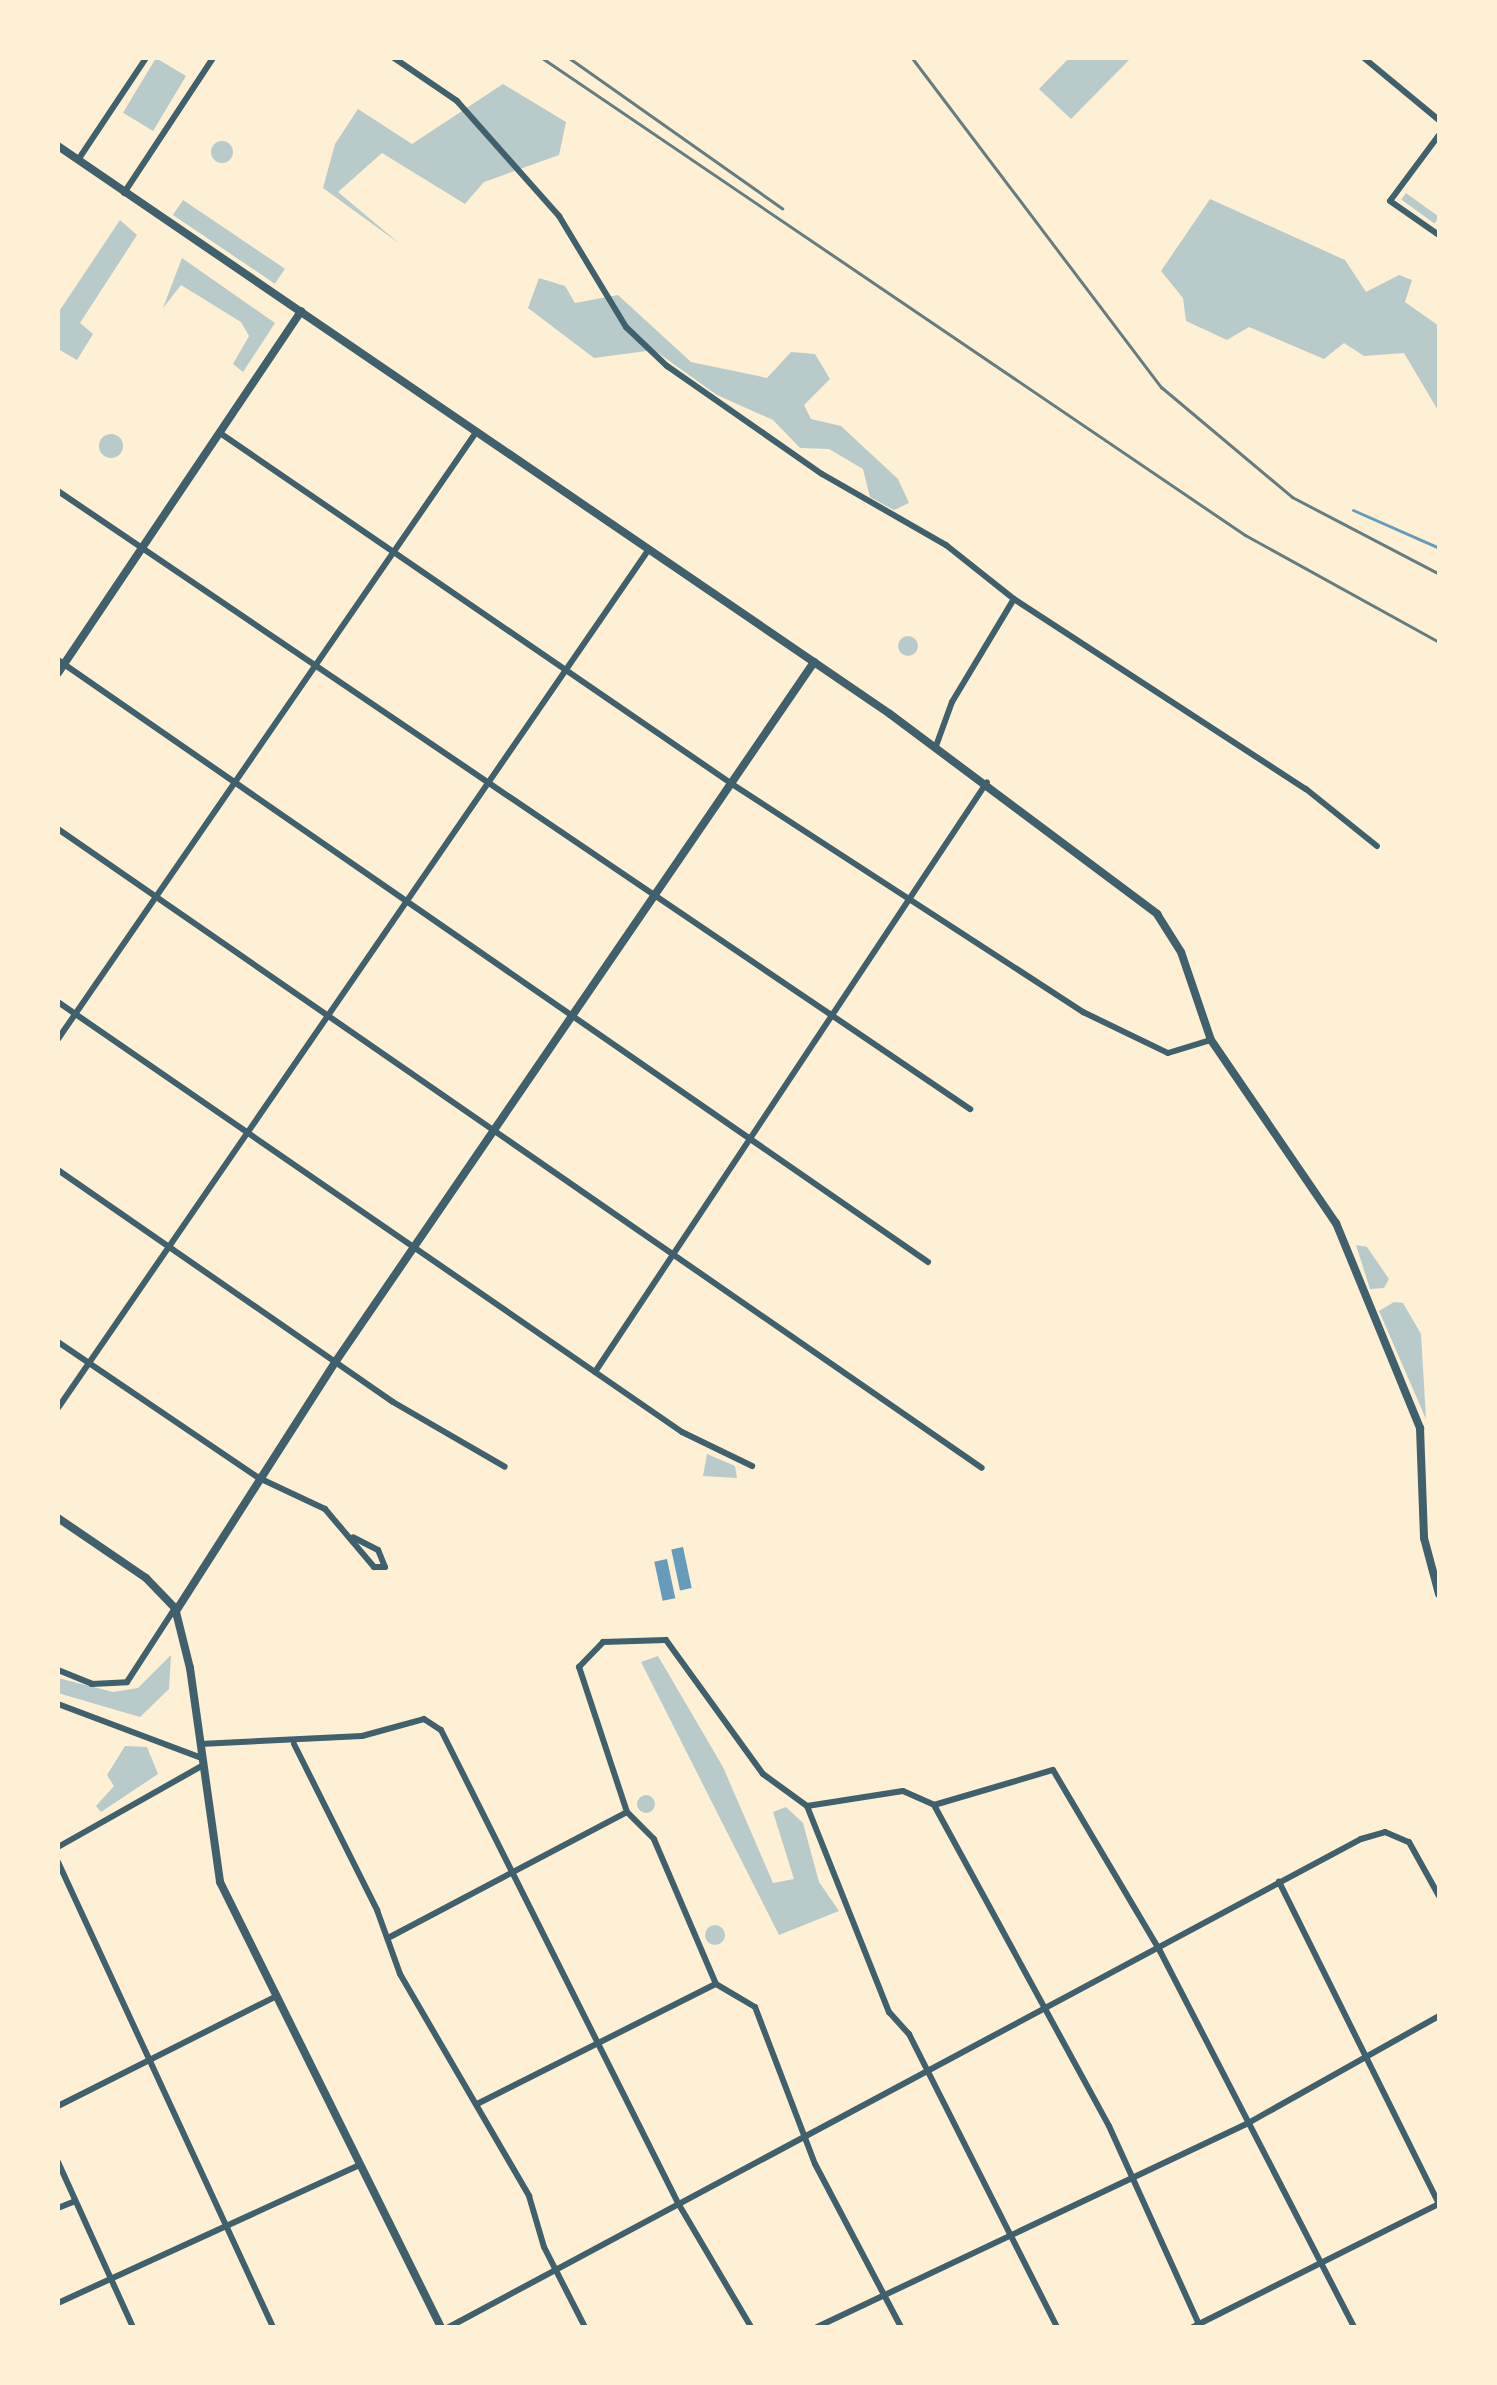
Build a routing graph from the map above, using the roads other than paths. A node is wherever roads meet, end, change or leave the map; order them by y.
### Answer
1 (146, 58) edge
2 (213, 58) edge
3 (394, 58) edge
4 (1364, 58) edge
5 (1439, 120) edge
6 (1439, 135) edge
7 (58, 146) edge
8 (78, 160) junction
9 (124, 193) junction
10 (1439, 235) edge
11 (301, 311) junction
12 (477, 431) junction
13 (220, 433) junction
14 (58, 491) edge
15 (142, 548) junction
16 (650, 548) junction
17 (393, 550) junction
18 (1014, 599) junction
19 (61, 662) edge
20 (814, 662) junction
21 (316, 670) junction
22 (567, 670) junction
23 (58, 673) edge
24 (936, 746) junction
25 (229, 781) junction
26 (987, 782) junction
27 (486, 783) junction
28 (732, 784) junction
29 (58, 829) edge
30 (1377, 846) dead end
31 (154, 892) junction
32 (656, 898) junction
33 (909, 898) junction
34 (406, 901) junction
35 (58, 1002) edge
36 (329, 1013) junction
37 (76, 1015) junction
38 (574, 1015) junction
39 (831, 1015) junction
40 (58, 1039) edge
41 (1211, 1040) junction
42 (970, 1109) dead end
43 (496, 1130) junction
44 (245, 1132) junction
45 (751, 1136) junction
46 (58, 1170) edge
47 (166, 1241) junction
48 (415, 1245) junction
49 (671, 1252) junction
50 (928, 1262) dead end
51 (58, 1342) edge
52 (336, 1361) junction
53 (88, 1363) junction
54 (595, 1372) junction
55 (58, 1408) edge
56 (752, 1466) dead end
57 (505, 1467) dead end
58 (982, 1468) dead end
59 (259, 1478) junction
60 (58, 1518) edge
61 (353, 1537) junction
62 (1439, 1594) edge
63 (176, 1610) junction
64 (58, 1670) edge
65 (58, 1704) edge
66 (198, 1744) junction
67 (294, 1744) junction
68 (199, 1762) junction
69 (934, 1805) junction
70 (807, 1806) junction
71 (627, 1812) junction
72 (58, 1847) edge
73 (58, 1862) edge
74 (513, 1878) junction
75 (1279, 1882) junction
76 (1439, 1896) edge
77 (388, 1938) junction
78 (1160, 1951) junction
79 (716, 1984) junction
80 (275, 1997) junction
81 (1043, 2014) junction
82 (1439, 2016) edge
83 (597, 2039) junction
84 (1367, 2058) junction
85 (154, 2059) junction
86 (924, 2067) junction
87 (477, 2104) junction
88 (58, 2106) edge
89 (1250, 2122) junction
90 (808, 2135) junction
91 (58, 2162) edge
92 (359, 2165) junction
93 (1130, 2180) junction
94 (75, 2201) junction
95 (678, 2203) junction
96 (1439, 2204) edge
97 (58, 2208) edge
98 (231, 2225) junction
99 (1008, 2236) junction
100 (1322, 2264) junction
101 (558, 2268) junction
102 (112, 2279) junction
103 (885, 2295) junction
104 (58, 2303) edge
105 (1197, 2326) edge
106 (133, 2327) edge
107 (273, 2327) edge
108 (441, 2327) edge
109 (449, 2327) edge
110 (585, 2327) edge
111 (751, 2327) edge
112 (817, 2327) edge
113 (901, 2327) edge
114 (1057, 2327) edge
115 (1354, 2327) edge

1 - 8 street
2 - 9 street
3 - 18 street
4 - 5 street
6 - 10 street
7 - 8 street
8 - 9 street
9 - 11 street
11 - 12 street
11 - 13 street
12 - 16 street
12 - 17 street
13 - 15 street
13 - 17 street
14 - 15 street
15 - 19 street
15 - 21 street
16 - 20 street
16 - 22 street
17 - 21 street
17 - 22 street
18 - 24 street
18 - 30 street
19 - 23 street
19 - 25 street
20 - 24 street
20 - 28 street
21 - 25 street
21 - 27 street
22 - 27 street
22 - 28 street
24 - 26 street
25 - 31 street
25 - 34 street
26 - 33 street
26 - 41 street
27 - 32 street
27 - 34 street
28 - 32 street
28 - 33 street
29 - 31 street
31 - 36 street
31 - 37 street
32 - 38 street
32 - 39 street
33 - 39 street
33 - 41 street
34 - 36 street
34 - 38 street
35 - 37 street
36 - 43 street
36 - 44 street
37 - 40 street
37 - 44 street
38 - 43 street
38 - 45 street
39 - 42 street
39 - 45 street
41 - 62 street
43 - 48 street
43 - 49 street
44 - 47 street
44 - 48 street
45 - 49 street
45 - 50 street
46 - 47 street
47 - 52 street
47 - 53 street
48 - 52 street
48 - 54 street
49 - 54 street
49 - 58 street
51 - 53 street
52 - 57 street
52 - 59 street
53 - 55 street
53 - 59 street
54 - 56 street
59 - 61 street
59 - 63 street
60 - 63 street
61 - 61 street
63 - 64 street
63 - 66 street
65 - 68 street
66 - 67 street
66 - 68 street
67 - 74 street
67 - 77 street
68 - 72 street
68 - 80 street
69 - 70 street
69 - 78 street
69 - 81 street
70 - 71 street
70 - 86 street
71 - 74 street
71 - 79 street
73 - 85 street
74 - 77 street
74 - 83 street
75 - 76 street
75 - 78 street
75 - 84 street
77 - 87 street
78 - 81 street
78 - 89 street
79 - 83 street
79 - 90 street
80 - 85 street
80 - 92 street
81 - 86 street
81 - 93 street
82 - 84 street
83 - 87 street
83 - 95 street
84 - 89 street
84 - 96 street
85 - 88 street
85 - 98 street
86 - 90 street
86 - 99 street
87 - 101 street
89 - 93 street
89 - 100 street
90 - 95 street
90 - 103 street
91 - 94 street
92 - 98 street
92 - 108 street
93 - 99 street
93 - 105 street
94 - 97 street
94 - 102 street
95 - 101 street
95 - 111 street
96 - 100 street
98 - 102 street
98 - 107 street
99 - 103 street
99 - 114 street
100 - 105 street
100 - 115 street
101 - 109 street
101 - 110 street
102 - 104 street
102 - 106 street
103 - 112 street
103 - 113 street

